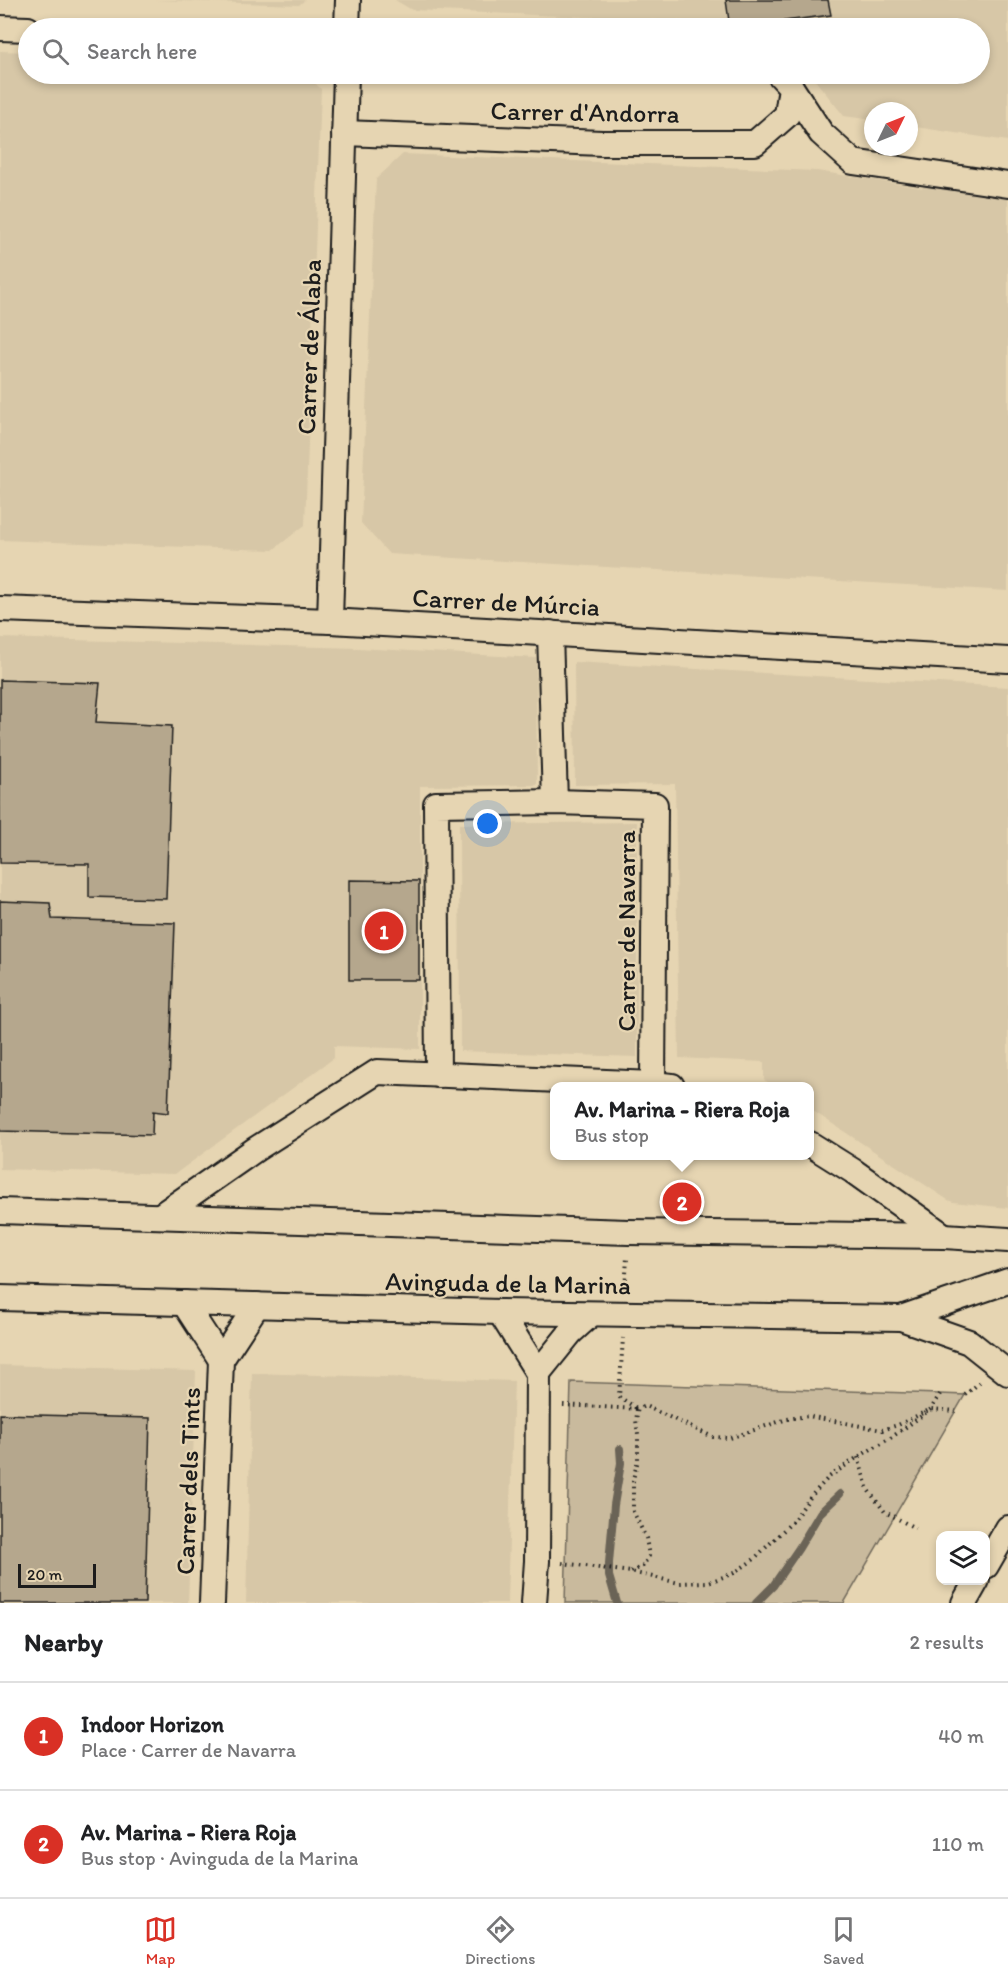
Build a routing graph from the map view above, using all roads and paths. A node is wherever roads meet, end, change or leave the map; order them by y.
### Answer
1 (348, 0) edge
2 (347, 18) edge
3 (0, 28) edge
4 (18, 29) edge
5 (346, 84) edge
6 (785, 84) edge
7 (788, 84) edge
8 (344, 133) junction
9 (1008, 185) edge
10 (0, 609) edge
11 (330, 621) junction
12 (550, 633) junction
13 (1008, 660) edge
14 (555, 802) junction
15 (438, 1075) junction
16 (596, 1082) edge
17 (663, 1082) edge
18 (814, 1147) edge
19 (0, 1211) edge
20 (160, 1216) junction
21 (944, 1236) junction
22 (1008, 1240) edge
23 (1008, 1281) edge
24 (0, 1298) edge
25 (184, 1303) junction
26 (257, 1305) junction
27 (500, 1312) junction
28 (591, 1314) junction
29 (901, 1318) junction
30 (221, 1360) junction
31 (538, 1373) junction
32 (1008, 1373) edge
33 (619, 1384) dead end
34 (940, 1394) dead end
35 (538, 1406) junction
36 (638, 1409) junction
37 (931, 1409) junction
38 (956, 1411) dead end
39 (858, 1456) junction
40 (915, 1528) dead end
41 (1008, 1528) edge
42 (990, 1559) edge
43 (586, 1566) dead end
44 (631, 1572) junction
45 (975, 1585) edge
46 (212, 1603) edge
47 (534, 1603) edge
48 (964, 1603) edge

1 - 2 street
3 - 4 street
5 - 8 street, Carrer de Álaba
6 - 8 street, Carrer d'Andorra
7 - 9 street, Carrer d'Andorra
8 - 11 street, Carrer de Álaba
10 - 11 street, Carrer de Múrcia
11 - 12 street, Carrer de Múrcia
12 - 13 street, Carrer de Múrcia
12 - 14 street
14 - 15 street, Carrer de Navarra
14 - 17 street, Carrer de Navarra
15 - 16 street
15 - 20 street
18 - 21 street
19 - 20 street, Avinguda de la Marina
20 - 21 street, Avinguda de la Marina
21 - 22 street, Avinguda de la Marina
23 - 29 street, Avinguda de la Marina
24 - 25 street, Avinguda de la Marina
25 - 26 street, Avinguda de la Marina
25 - 30 street, Carrer dels Tints
26 - 27 street, Avinguda de la Marina
26 - 30 street, Carrer dels Tints
27 - 28 street, Avinguda de la Marina
27 - 31 street
28 - 29 street, Avinguda de la Marina
28 - 31 street
29 - 32 street
30 - 46 street, Carrer dels Tints
31 - 35 street
33 - 36 path
34 - 37 path
35 - 36 path
35 - 47 street
36 - 37 path
36 - 44 path
37 - 38 path
37 - 39 path
39 - 40 path
39 - 44 path
41 - 42 street
43 - 44 path
45 - 48 street

